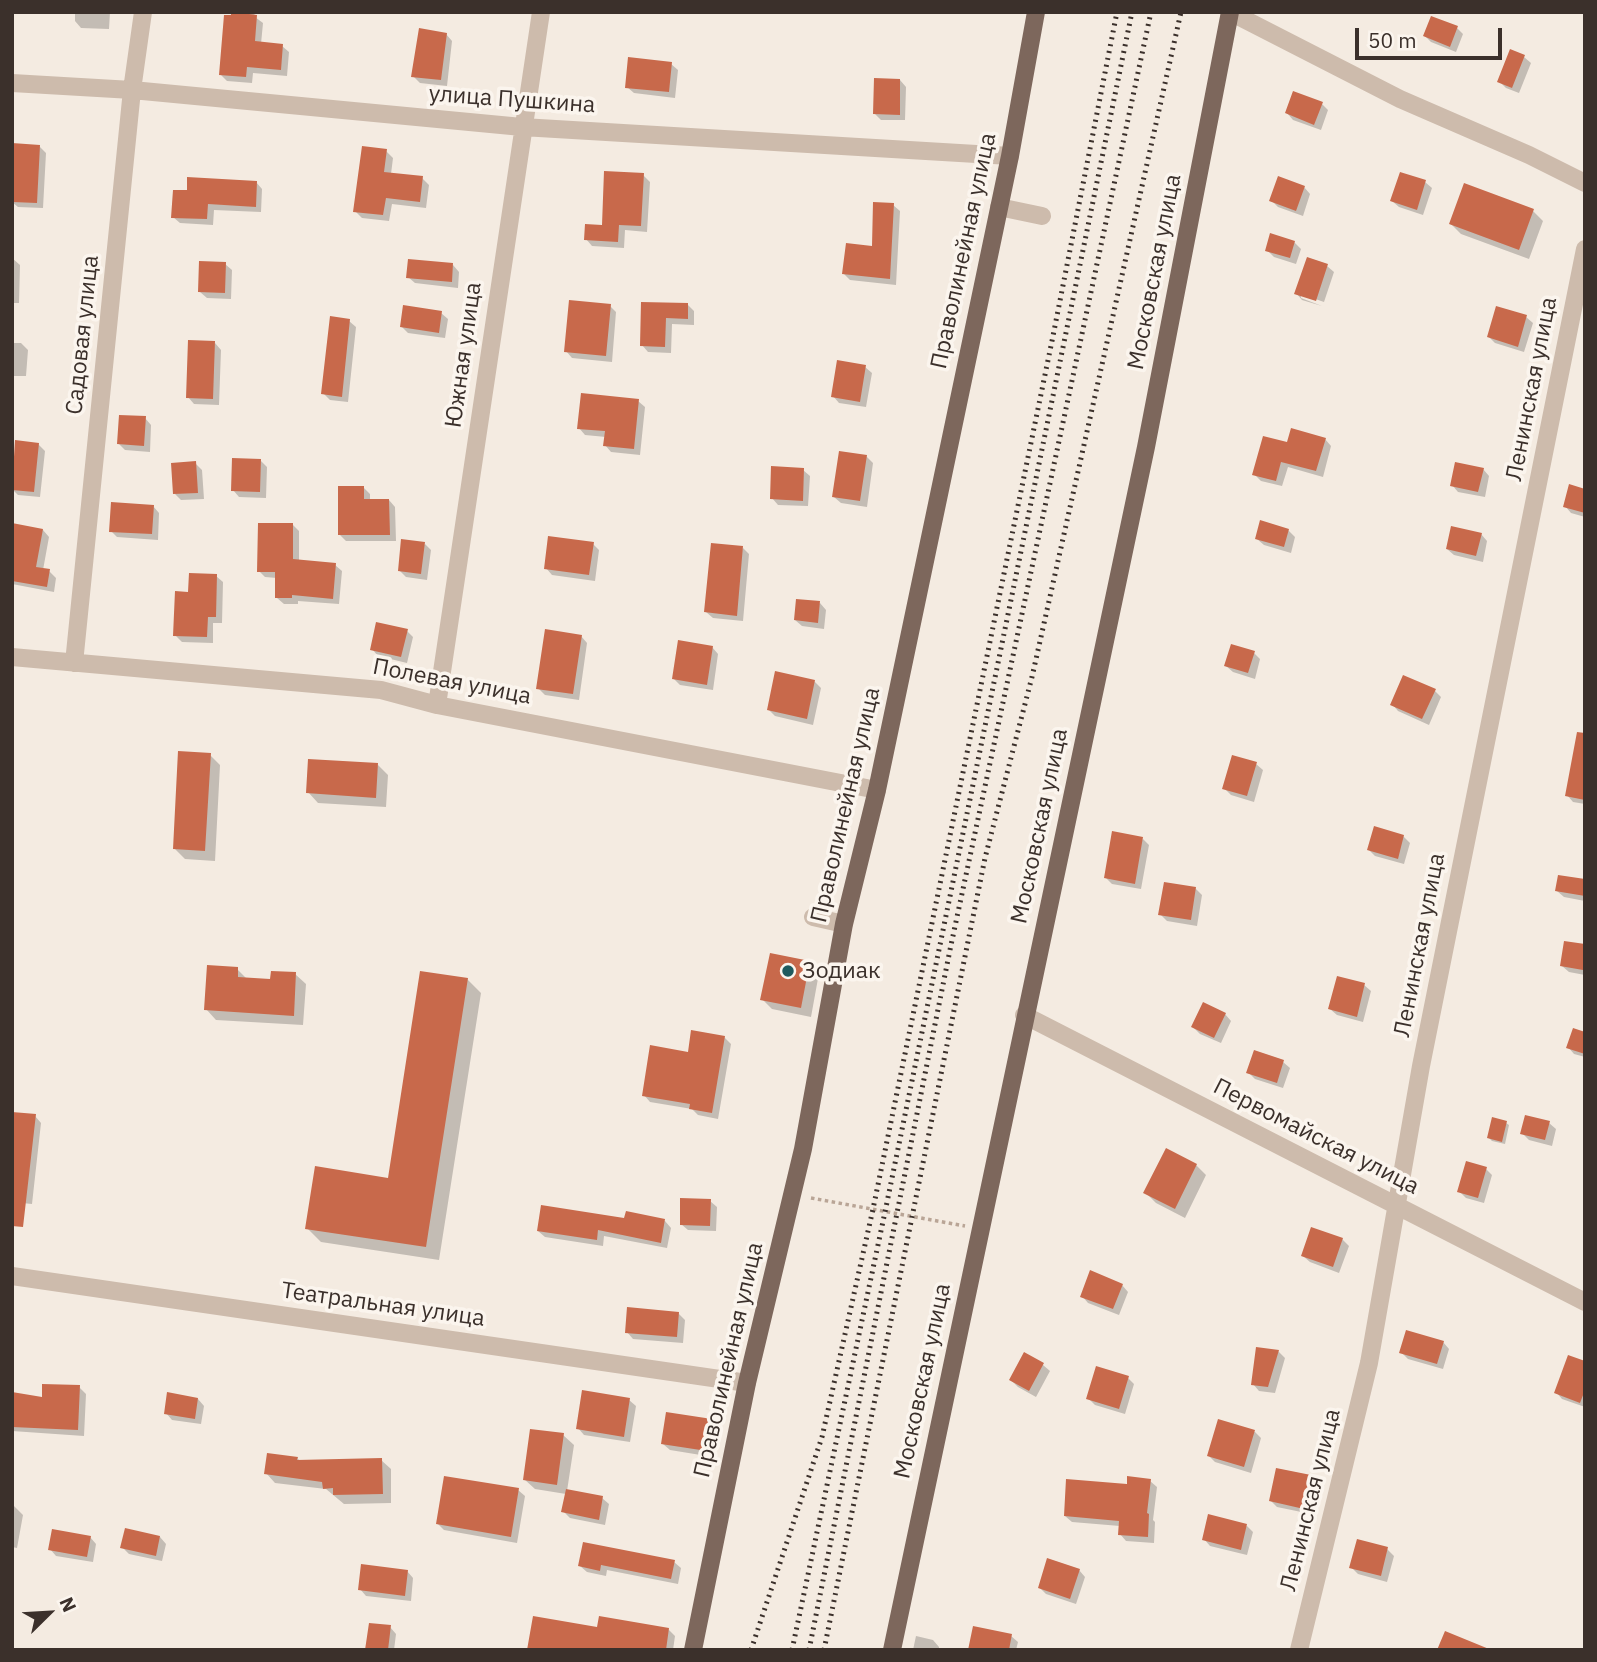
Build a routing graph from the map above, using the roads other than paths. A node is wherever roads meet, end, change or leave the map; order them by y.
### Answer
1 (143, 12) edge
2 (541, 12) edge
3 (1036, 12) edge
4 (1230, 12) edge
5 (12, 83) edge
6 (132, 90) junction
7 (522, 127) junction
8 (1010, 156) junction
9 (1585, 183) edge
10 (999, 207) junction
11 (1042, 216) dead end
12 (1585, 249) edge
13 (12, 657) edge
14 (74, 663) junction
15 (437, 705) junction
16 (877, 790) junction
17 (813, 917) dead end
18 (844, 924) junction
19 (1024, 1015) junction
20 (1395, 1205) junction
21 (12, 1276) edge
22 (1585, 1302) edge
23 (747, 1383) junction
24 (693, 1650) edge
25 (892, 1650) edge
26 (1299, 1650) edge

1 - 6 street, Садовая улица
2 - 7 street, Южная улица
3 - 8 main road, Праволинейная улица
4 - 9 street
4 - 19 main road, Московская улица
5 - 6 street, улица Пушкина
6 - 7 street, улица Пушкина
6 - 14 street, Садовая улица
7 - 8 street, улица Пушкина
7 - 15 street, Южная улица
8 - 10 main road, Праволинейная улица
10 - 11 street
10 - 16 main road, Праволинейная улица
12 - 20 street, Ленинская улица
13 - 14 street, Полевая улица
14 - 15 street, Полевая улица
15 - 16 street, Полевая улица
16 - 18 main road, Праволинейная улица
17 - 18 street
18 - 23 main road, Праволинейная улица
19 - 20 street, Первомайская улица
19 - 25 main road, Московская улица
20 - 22 street, Первомайская улица
20 - 26 street, Ленинская улица
21 - 23 street, Театральная улица
23 - 24 main road, Праволинейная улица

